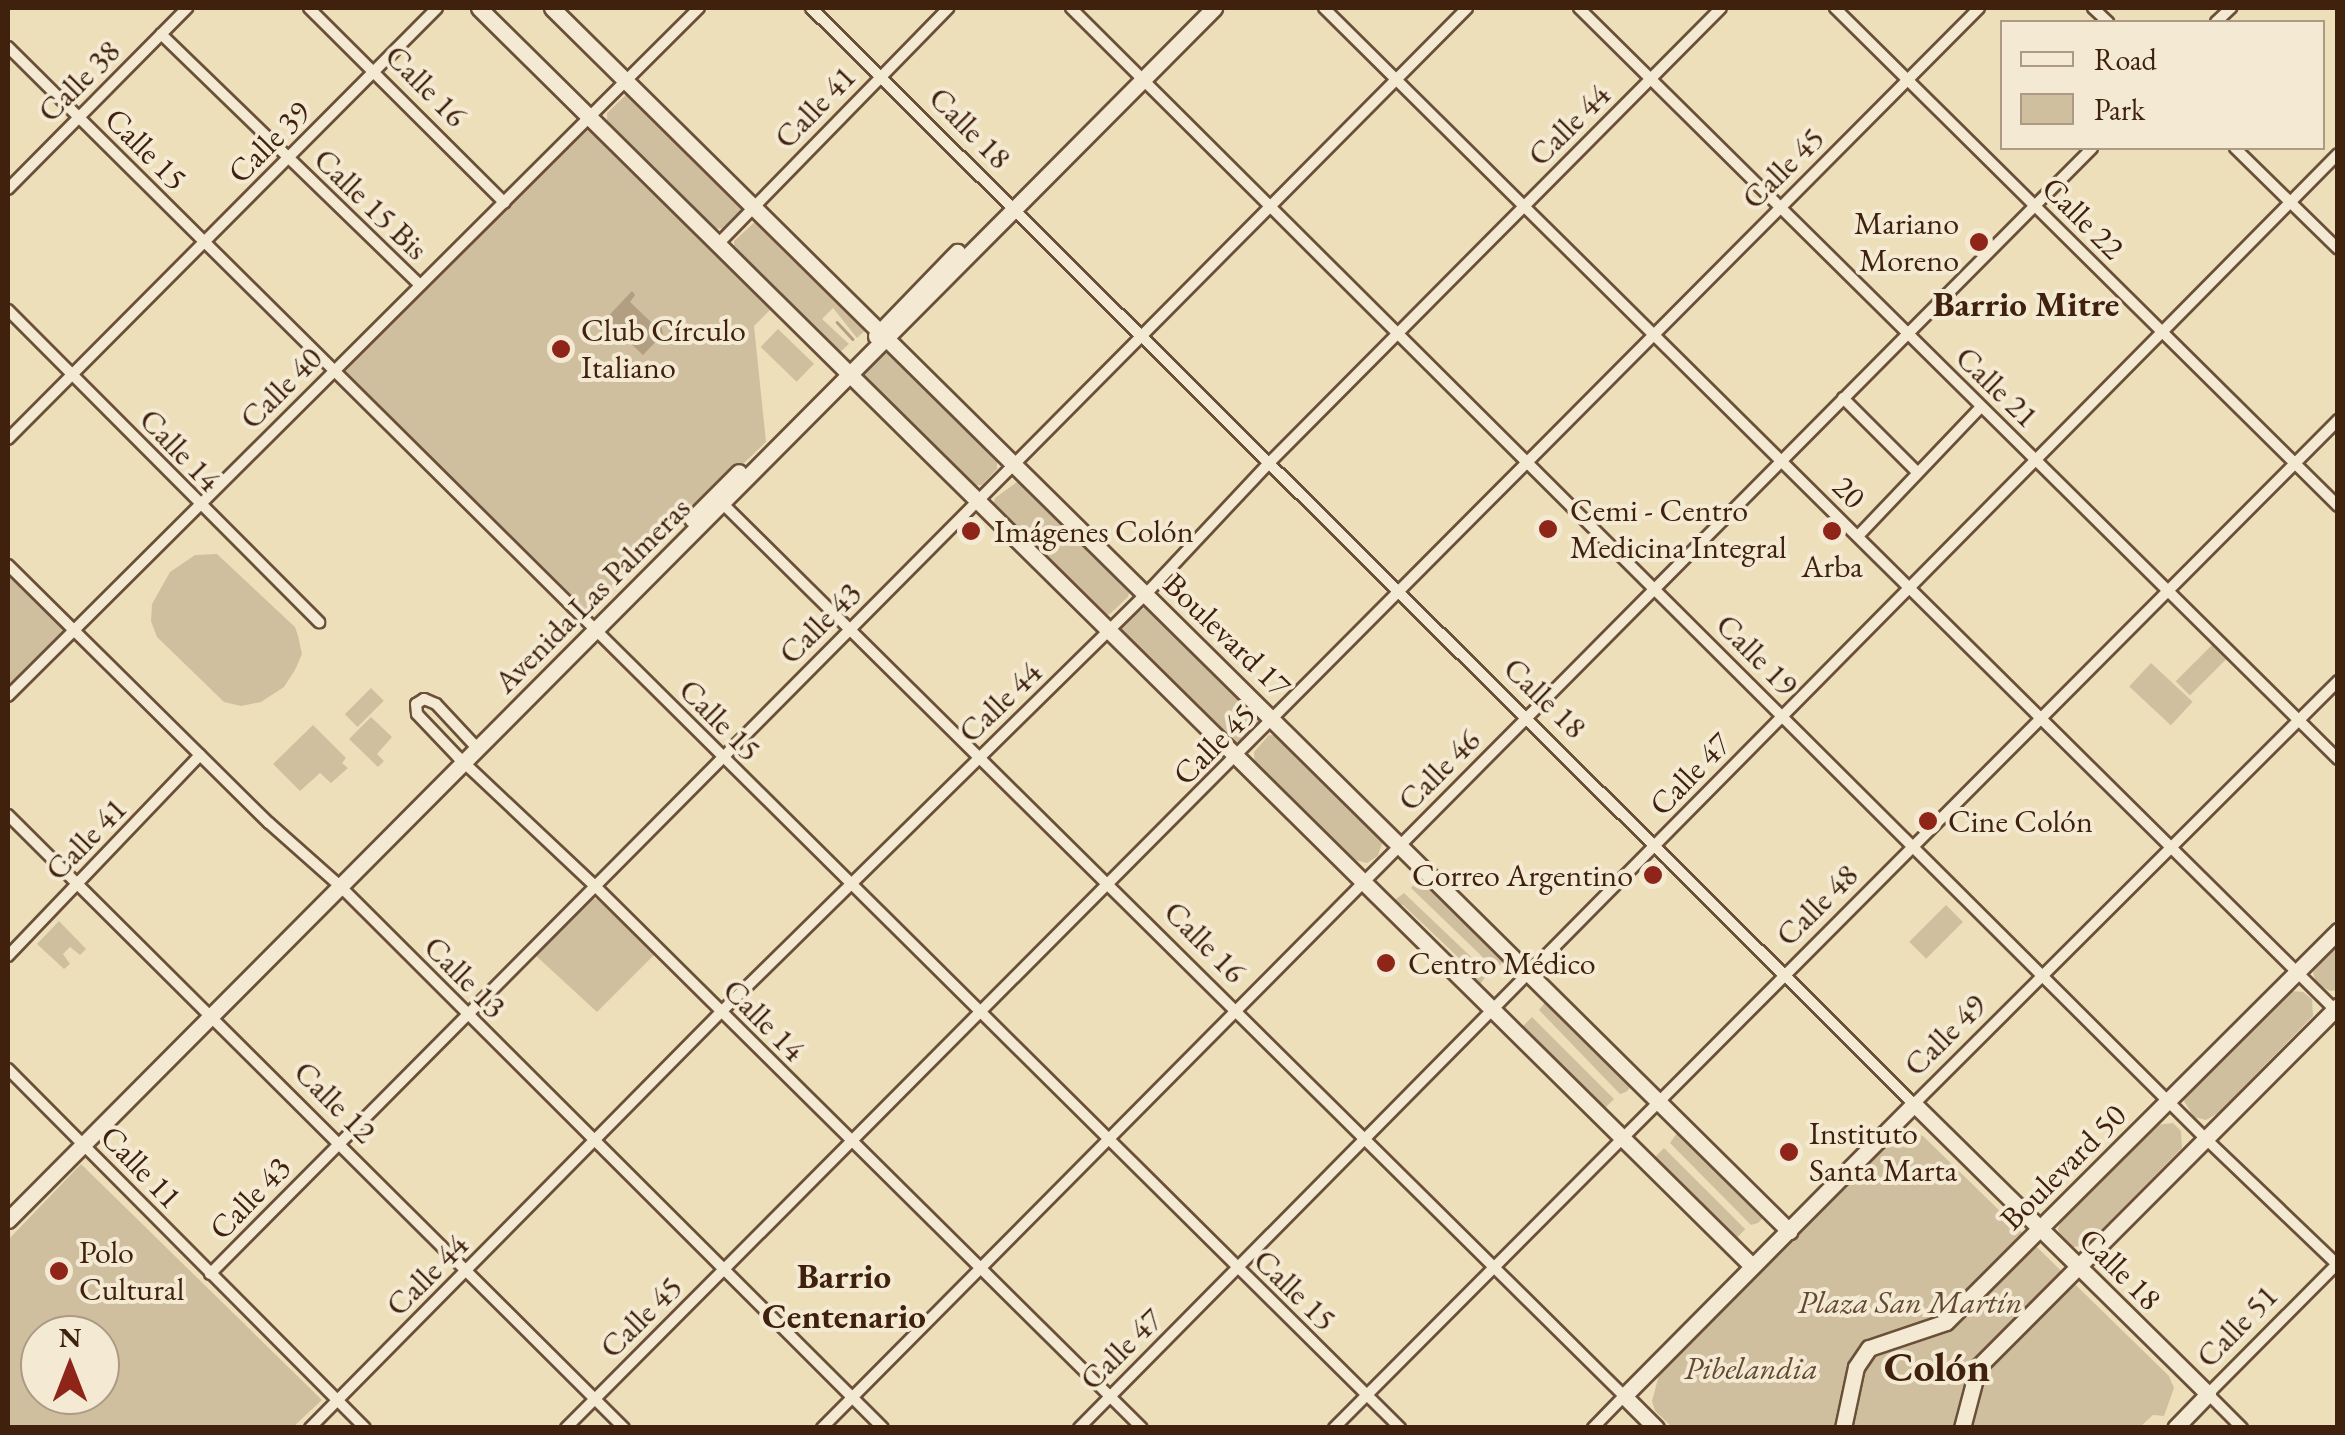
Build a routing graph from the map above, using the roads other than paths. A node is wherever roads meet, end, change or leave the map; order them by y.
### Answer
1 (187, 8) edge
2 (309, 8) edge
3 (437, 8) edge
4 (479, 8) edge
5 (552, 8) edge
6 (698, 8) edge
7 (810, 8) edge
8 (948, 8) edge
9 (1071, 8) edge
10 (1200, 8) edge
11 (1214, 8) edge
12 (1324, 8) edge
13 (1467, 8) edge
14 (1579, 8) edge
15 (1721, 8) edge
16 (1835, 8) edge
17 (1979, 8) edge
18 (161, 34) junction
19 (8, 47) edge
20 (374, 73) junction
21 (880, 76) junction
22 (1138, 76) junction
23 (1397, 78) junction
24 (1650, 78) junction
25 (1908, 80) junction
26 (624, 81) junction
27 (78, 118) junction
28 (591, 118) junction
29 (2090, 150) edge
30 (2237, 150) edge
31 (2338, 154) edge
32 (286, 158) junction
33 (8, 189) edge
34 (506, 202) junction
35 (2290, 202) junction
36 (1525, 205) junction
37 (2035, 205) junction
38 (1009, 206) junction
39 (1269, 206) junction
40 (753, 207) junction
41 (1778, 208) junction
42 (720, 242) junction
43 (205, 243) junction
44 (2338, 249) edge
45 (419, 284) junction
46 (8, 310) edge
47 (2162, 331) junction
48 (1397, 334) junction
49 (1655, 334) junction
50 (885, 335) junction
51 (1908, 335) junction
52 (1140, 336) junction
53 (334, 370) junction
54 (848, 370) junction
55 (74, 375) junction
56 (1843, 398) junction
57 (1981, 407) junction
58 (2338, 420) edge
59 (8, 439) edge
60 (2035, 458) junction
61 (1782, 460) junction
62 (1528, 462) junction
63 (2294, 463) junction
64 (1017, 464) junction
65 (1268, 464) junction
66 (1917, 472) junction
67 (718, 499) junction
68 (978, 501) junction
69 (198, 505) junction
70 (2338, 506) edge
71 (1858, 536) junction
72 (8, 565) edge
73 (1908, 586) junction
74 (1654, 588) junction
75 (2167, 590) junction
76 (1399, 592) junction
77 (1146, 594) junction
78 (318, 622) dead end
79 (592, 627) junction
80 (850, 628) junction
81 (72, 629) junction
82 (1109, 631) junction
83 (2338, 681) edge
84 (8, 696) edge
85 (1782, 714) junction
86 (2040, 717) junction
87 (1526, 718) junction
88 (1274, 720) junction
89 (2298, 720) junction
90 (475, 745) junction
91 (200, 755) junction
92 (979, 756) junction
93 (721, 758) junction
94 (1236, 758) junction
95 (461, 759) junction
96 (2338, 759) edge
97 (8, 815) edge
98 (1656, 845) junction
99 (1913, 845) junction
100 (1398, 847) junction
101 (2172, 848) junction
102 (337, 883) junction
103 (78, 884) junction
104 (853, 884) junction
105 (1109, 884) junction
106 (1362, 884) junction
107 (594, 885) junction
108 (2338, 931) edge
109 (8, 956) edge
110 (2297, 972) junction
111 (1784, 974) junction
112 (1529, 975) junction
113 (2043, 976) junction
114 (2336, 1009) edge
115 (1491, 1010) junction
116 (1235, 1011) junction
117 (209, 1012) junction
118 (720, 1012) junction
119 (466, 1013) junction
120 (980, 1014) junction
121 (8, 1070) edge
122 (2168, 1101) junction
123 (1657, 1102) junction
124 (1914, 1104) junction
125 (1365, 1137) junction
126 (1620, 1138) junction
127 (595, 1140) junction
128 (1107, 1140) junction
129 (2207, 1140) junction
130 (80, 1141) junction
131 (851, 1141) junction
132 (338, 1142) junction
133 (8, 1206) edge
134 (8, 1220) edge
135 (2040, 1229) junction
136 (1789, 1231) junction
137 (2337, 1264) edge
138 (1752, 1266) junction
139 (979, 1267) junction
140 (724, 1268) junction
141 (1494, 1268) junction
142 (1237, 1269) junction
143 (2081, 1269) junction
144 (468, 1270) junction
145 (210, 1274) junction
146 (1366, 1394) junction
147 (2208, 1394) junction
148 (1110, 1396) junction
149 (1624, 1396) junction
150 (852, 1397) junction
151 (595, 1399) junction
152 (337, 1400) junction
153 (310, 1428) edge
154 (365, 1428) edge
155 (566, 1428) edge
156 (624, 1428) edge
157 (822, 1428) edge
158 (883, 1428) edge
159 (1079, 1428) edge
160 (1142, 1428) edge
161 (1334, 1428) edge
162 (1400, 1428) edge
163 (1593, 1428) edge
164 (1656, 1428) edge
165 (1843, 1428) edge
166 (1962, 1428) edge
167 (2175, 1428) edge
168 (2242, 1428) edge

1 - 18 street, Calle 38
2 - 20 street, Calle 16
3 - 20 street, Calle 39
4 - 28 main road
5 - 26 main road, Boulevard 17
6 - 26 street
7 - 21 street, Calle 18
8 - 21 street, Calle 41
9 - 22 street, Calle 19
10 - 22 main road, Avenida Las Palmeras
11 - 22 main road, Avenida Las Palmeras
12 - 23 street, 20
13 - 23 street, Calle 43
14 - 24 street, Calle 21
15 - 24 street, Calle 44
16 - 25 street, Calle 22
17 - 25 street, Calle 45
18 - 27 street, Calle 38
18 - 32 street, Calle 15 Bis
19 - 27 street, Calle 15
20 - 32 street, Calle 39
20 - 34 street, Calle 16
21 - 38 street, Calle 18
21 - 40 street, Calle 41
22 - 38 main road, Avenida Las Palmeras
22 - 39 street, Calle 19
23 - 36 street, 20
23 - 39 street, Calle 43
24 - 36 street, Calle 44
24 - 41 street, Calle 21
25 - 37 street, Calle 22
25 - 41 street, Calle 45
26 - 28 street, Calle 40
26 - 40 main road, Boulevard 17
27 - 33 street, Calle 38
27 - 43 street, Calle 15
28 - 34 street, Calle 40
28 - 42 main road
29 - 37 street, Calle 46
30 - 35 street
31 - 35 street, Calle 47
32 - 43 street, Calle 39
32 - 45 street, Calle 15 Bis
34 - 45 street, Calle 40
35 - 44 street
35 - 47 street, Calle 47
36 - 48 street, Calle 44
36 - 49 street, 20
37 - 47 street, Calle 22
37 - 51 street, Calle 46
38 - 50 main road, Avenida Las Palmeras
38 - 52 street, Calle 18
39 - 48 street, Calle 19
39 - 52 street, Calle 43
40 - 42 street, Calle 41
40 - 50 main road, Boulevard 17
41 - 49 street, Calle 45
41 - 51 street, Calle 21
42 - 54 main road
43 - 53 street, Calle 15
43 - 55 street, Calle 39
45 - 53 street, Calle 40
46 - 55 street, Calle 14
47 - 60 street, Calle 47
47 - 63 street, Calle 22
48 - 62 street, Calle 19
48 - 65 street, Calle 44
49 - 61 street, 20
49 - 62 street, Calle 45
50 - 54 main road, Avenida Las Palmeras
50 - 64 main road, Boulevard 17
51 - 56 street, Calle 46
51 - 57 street, Calle 21
52 - 64 street, Calle 43
52 - 65 street, Calle 18
53 - 69 street, Calle 40
53 - 79 street, Calle 15
54 - 67 main road, Avenida Las Palmeras
54 - 68 main road
55 - 59 street, Calle 39
55 - 69 street, Calle 14
56 - 61 street, Calle 46
56 - 66 street
57 - 60 street, Calle 21
57 - 66 street
58 - 63 street, Calle 48
60 - 73 street, Calle 47
60 - 75 street, Calle 21
61 - 71 street, 20
61 - 74 street, Calle 46
62 - 74 street, Calle 19
62 - 76 street, Calle 45
63 - 70 street, Calle 22
63 - 75 street, Calle 48
64 - 68 street, Calle 43
64 - 77 main road, Boulevard 17
65 - 76 street, Calle 18
65 - 77 street, Calle 44
66 - 71 street
67 - 79 main road, Avenida Las Palmeras
67 - 80 street, Calle 16
68 - 80 street, Calle 43
68 - 82 main road
69 - 78 street, Calle 14
69 - 81 street, Calle 40
71 - 73 street, 20
72 - 81 street, Calle 13
73 - 85 street, Calle 47
73 - 86 street, 20
74 - 85 street, Calle 19
74 - 87 street, Calle 46
75 - 86 street, Calle 48
75 - 89 street, Calle 21
76 - 87 street, Calle 18
76 - 88 street, Calle 45
77 - 82 street, Calle 44
77 - 88 main road, Boulevard 17
79 - 90 main road, Avenida Las Palmeras
79 - 93 street, Calle 15
80 - 92 street, Calle 16
80 - 93 street, Calle 43
81 - 84 street, Calle 40
81 - 91 street, Calle 13
82 - 92 street, Calle 44
82 - 94 main road
83 - 89 street, Calle 49
85 - 98 street, Calle 47
85 - 99 street, Calle 19
86 - 99 street, Calle 48
86 - 101 street, 20
87 - 98 street, Calle 18
87 - 100 street, Calle 46
88 - 94 street, Calle 45
88 - 100 main road, Boulevard 17
89 - 96 street, Calle 21
89 - 101 street, Calle 49
90 - 95 main road, Avenida Las Palmeras
90 - 95 street, Calle 14
91 - 102 street, Calle 13
91 - 103 street, Calle 41
92 - 104 street, Calle 44
92 - 105 street, Calle 16
93 - 104 street, Calle 15
93 - 107 street, Calle 43
94 - 105 street, Calle 45
94 - 106 main road
95 - 102 main road, Avenida Las Palmeras
95 - 107 street, Calle 14
97 - 103 street, Calle 12
98 - 111 street, Calle 18
98 - 112 street, Calle 47
99 - 111 street, Calle 48
99 - 113 street, Calle 19
100 - 106 street, Calle 46
100 - 112 main road, Boulevard 17
101 - 110 street, 20
101 - 113 street, Calle 49
102 - 117 main road, Avenida Las Palmeras
102 - 119 street, Calle 13
103 - 109 street, Calle 41
103 - 117 street, Calle 12
104 - 118 street, Calle 44
104 - 120 street, Calle 15
105 - 116 street, Calle 16
105 - 120 street, Calle 45
106 - 115 main road
106 - 116 street, Calle 46
107 - 118 street, Calle 14
107 - 119 street, Calle 43
108 - 110 main road, Boulevard 50
110 - 114 street, 20
110 - 122 main road, Boulevard 50
111 - 123 street, Calle 48
111 - 124 street, Calle 18
112 - 115 street, Calle 47
112 - 123 main road, Boulevard 17
113 - 122 street, Calle 19
113 - 124 street, Calle 49
114 - 129 main road
115 - 125 street, Calle 47
115 - 126 main road
116 - 125 street, Calle 16
116 - 128 street, Calle 46
117 - 130 main road, Avenida Las Palmeras
117 - 132 street, Calle 12
118 - 127 street, Calle 44
118 - 131 street, Calle 14
119 - 127 street, Calle 13
119 - 132 street, Calle 43
120 - 128 street, Calle 15
120 - 131 street, Calle 45
121 - 130 street, Calle 11
122 - 129 street, Calle 19
122 - 135 main road, Boulevard 50
123 - 126 street, Calle 48
123 - 136 main road, Boulevard 17
124 - 135 main road, Calle 18
124 - 136 main road, Calle 49
125 - 141 street, Calle 16
125 - 142 street, Calle 47
126 - 138 main road
126 - 141 street, Calle 48
127 - 140 street, Calle 13
127 - 144 street, Calle 44
128 - 139 street, Calle 46
128 - 142 street, Calle 15
129 - 137 street, Calle 19
129 - 143 main road
130 - 133 main road, Avenida Las Palmeras
130 - 134 main road, Avenida Las Palmeras
130 - 145 street, Calle 11
131 - 139 street, Calle 14
131 - 140 street, Calle 45
132 - 144 street, Calle 12
132 - 145 street, Calle 43
135 - 143 main road, Calle 18
135 - 165 main road, Boulevard 50
136 - 138 main road, Calle 49
137 - 147 street, Calle 51
138 - 149 main road, Calle 49
139 - 148 street, Calle 14
139 - 150 street, Calle 46
140 - 150 street, Calle 13
140 - 151 street, Calle 45
141 - 146 street, Calle 48
141 - 149 street, Calle 16
142 - 146 street, Calle 15
142 - 148 street, Calle 47
143 - 147 main road, Calle 18
143 - 166 main road
144 - 151 street, Calle 12
144 - 152 street, Calle 44
145 - 152 street, Calle 11
146 - 161 street, Calle 48
146 - 162 street, Calle 15
147 - 167 main road, Calle 51
147 - 168 street, Calle 18
148 - 159 street, Calle 47
148 - 160 street, Calle 14
149 - 163 street, Calle 49
149 - 164 main road, Calle 16
150 - 157 street, Calle 46
150 - 158 street, Calle 13
151 - 155 street, Calle 45
151 - 156 street, Calle 12
152 - 153 street, Calle 44
152 - 154 street, Calle 11

